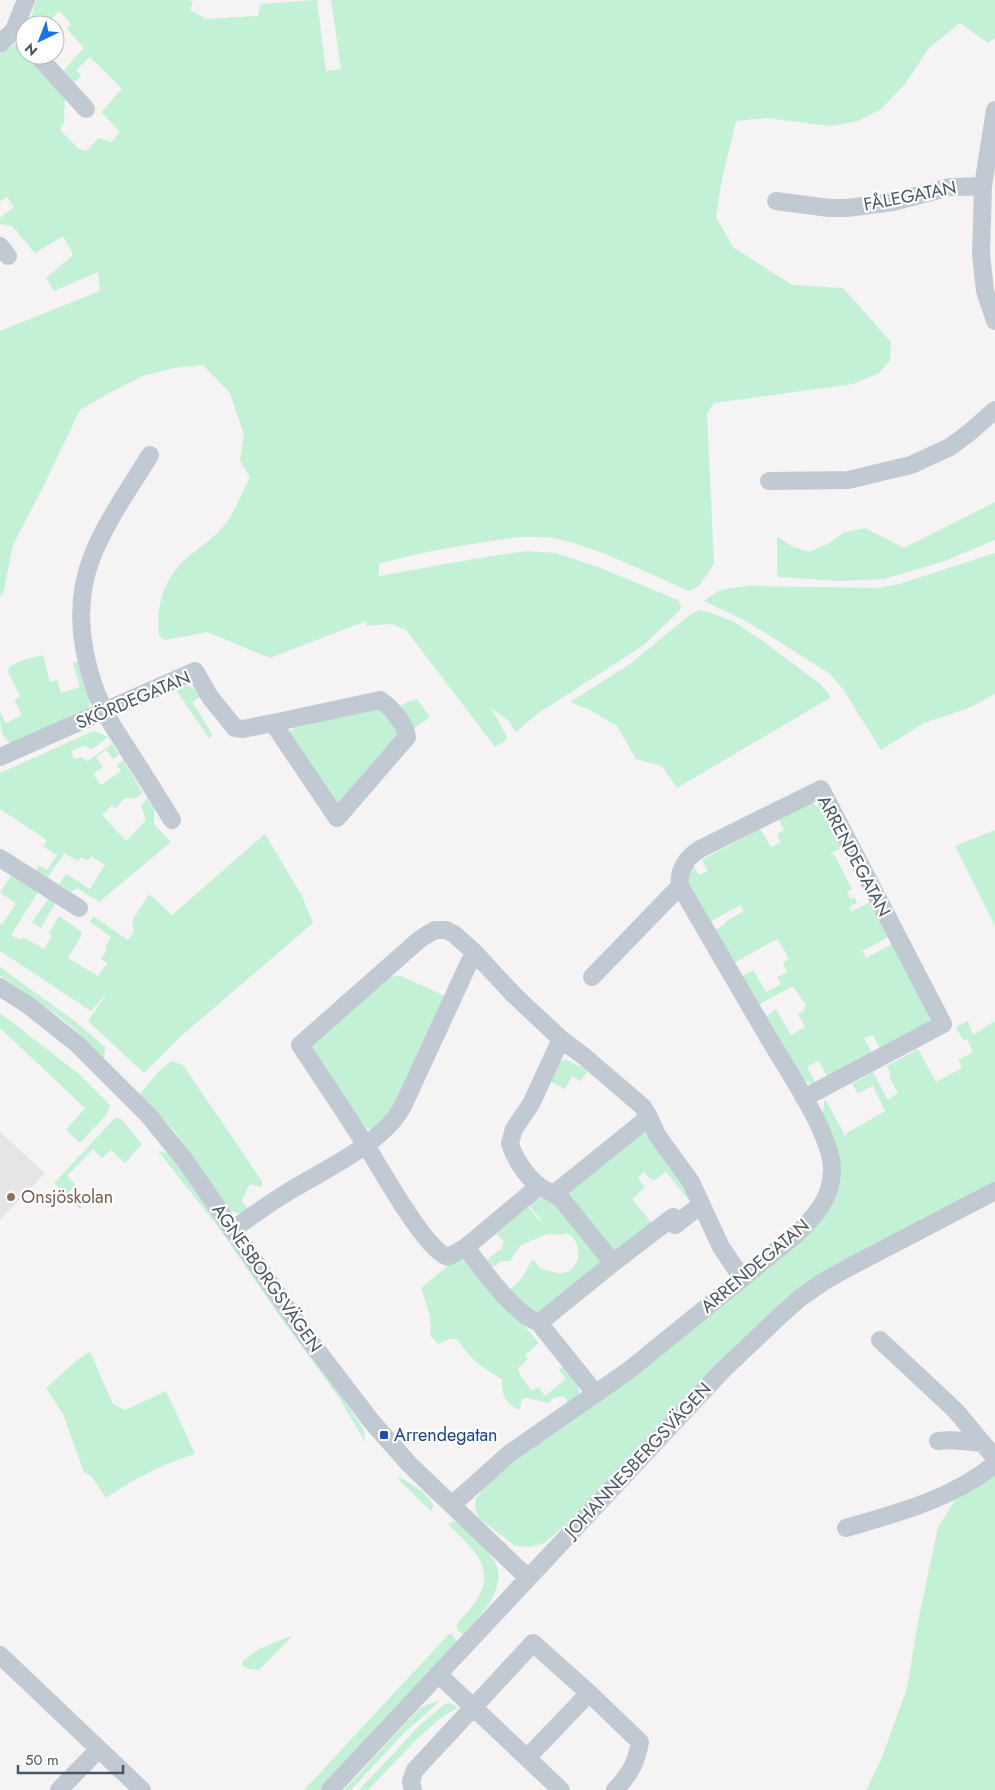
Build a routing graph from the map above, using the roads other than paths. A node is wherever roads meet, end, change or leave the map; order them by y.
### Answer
1 (26, 0) edge
2 (21, 15) edge
3 (15, 38) edge
4 (0, 44) edge
5 (46, 65) edge
6 (86, 109) dead end
7 (995, 110) edge
8 (983, 186) junction
9 (776, 202) dead end
10 (995, 321) edge
11 (995, 410) edge
12 (150, 455) dead end
13 (769, 481) dead end
14 (105, 712) junction
15 (273, 724) junction
16 (0, 757) edge
17 (172, 820) dead end
18 (0, 858) edge
19 (680, 886) junction
20 (79, 908) dead end
21 (474, 952) junction
22 (592, 977) dead end
23 (0, 987) edge
24 (561, 1039) junction
25 (804, 1098) junction
26 (649, 1117) junction
27 (366, 1145) junction
28 (539, 1186) junction
29 (995, 1191) edge
30 (555, 1194) junction
31 (701, 1205) junction
32 (232, 1230) junction
33 (466, 1247) junction
34 (613, 1263) junction
35 (742, 1278) junction
36 (539, 1322) junction
37 (880, 1340) dead end
38 (596, 1394) junction
39 (938, 1441) dead end
40 (982, 1443) junction
41 (995, 1458) edge
42 (995, 1464) edge
43 (452, 1505) junction
44 (846, 1528) dead end
45 (528, 1578) junction
46 (0, 1655) edge
47 (438, 1674) junction
48 (589, 1693) junction
49 (473, 1708) junction
50 (99, 1749) junction
51 (527, 1758) junction
52 (59, 1790) edge
53 (142, 1790) edge
54 (330, 1790) edge
55 (413, 1790) edge
56 (561, 1790) edge
57 (615, 1790) edge

1 - 2 street
3 - 4 street
5 - 6 street
7 - 8 street
8 - 9 street, FÅLEGATAN
8 - 10 street
11 - 13 street
12 - 14 street
14 - 15 street, SKÖRDEGATAN
14 - 16 street, SKÖRDEGATAN
14 - 17 street
15 - 15 street
18 - 20 street
19 - 22 street
19 - 25 street, ARRENDEGATAN
19 - 25 street, ARRENDEGATAN
21 - 24 street
21 - 27 street
21 - 27 street
23 - 32 street, AGNESBORGSVÄGEN
24 - 26 street
24 - 28 street
25 - 35 street, ARRENDEGATAN
26 - 30 street
26 - 31 street
27 - 32 street
27 - 33 street
28 - 30 street
28 - 33 street
29 - 45 street, JOHANNESBERGSVÄGEN
30 - 34 street
31 - 34 street
31 - 35 street
32 - 43 street, AGNESBORGSVÄGEN
33 - 36 street
34 - 36 street
35 - 38 street, ARRENDEGATAN
36 - 38 street
37 - 40 street
38 - 43 street, ARRENDEGATAN
39 - 40 street
40 - 41 street
42 - 44 street
43 - 45 street, AGNESBORGSVÄGEN
45 - 47 street, JOHANNESBERGSVÄGEN
46 - 50 street
47 - 49 street
47 - 54 street, JOHANNESBERGSVÄGEN
48 - 49 street
48 - 51 street
48 - 57 street
49 - 51 street
49 - 55 street
50 - 52 street
50 - 53 street
51 - 56 street

